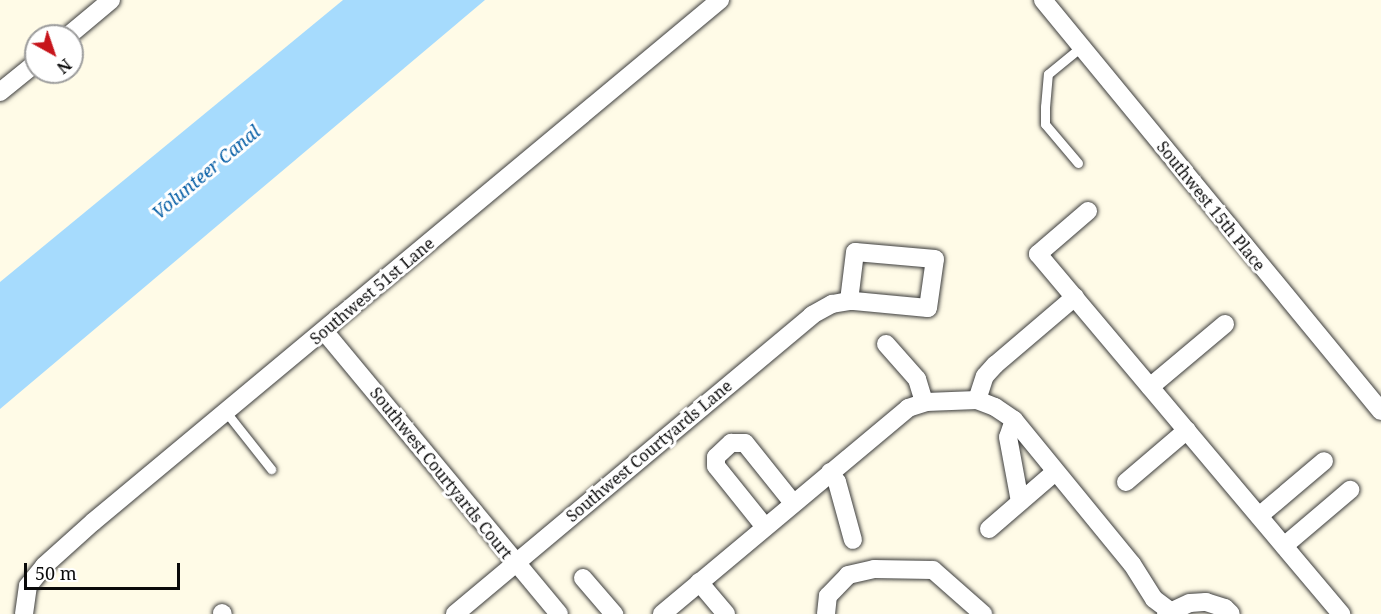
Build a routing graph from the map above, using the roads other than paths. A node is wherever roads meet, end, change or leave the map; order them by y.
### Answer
1 (111, 0) edge
2 (720, 0) edge
3 (1042, 0) edge
4 (82, 24) edge
5 (1081, 47) junction
6 (24, 73) edge
7 (0, 92) edge
8 (1078, 163) dead end
9 (1088, 211) dead end
10 (1075, 297) junction
11 (849, 302) junction
12 (1225, 324) dead end
13 (324, 330) junction
14 (885, 344) dead end
15 (1150, 387) junction
16 (977, 400) junction
17 (924, 402) junction
18 (1381, 411) edge
19 (226, 412) junction
20 (1014, 420) junction
21 (1187, 430) junction
22 (1324, 461) dead end
23 (271, 469) dead end
24 (830, 472) junction
25 (1055, 472) junction
26 (1126, 482) dead end
27 (1350, 490) dead end
28 (1020, 502) junction
29 (793, 503) junction
30 (1259, 516) junction
31 (765, 527) junction
32 (988, 529) dead end
33 (853, 540) dead end
34 (1284, 546) junction
35 (515, 563) junction
36 (583, 578) dead end
37 (699, 582) junction
38 (1168, 612) edge
39 (24, 614) edge
40 (455, 614) edge
41 (559, 614) edge
42 (614, 614) edge
43 (662, 614) edge
44 (726, 614) edge
45 (826, 614) edge
46 (983, 614) edge
47 (1231, 614) edge
48 (1341, 614) edge

1 - 4 street
2 - 13 street, Southwest 51st Lane
3 - 5 street, Southwest 15th Place
5 - 8 lane
5 - 18 street, Southwest 15th Place
6 - 7 street
9 - 10 street
10 - 15 street
10 - 16 street
11 - 11 street, Southwest Courtyards Lane
11 - 35 street, Southwest Courtyards Lane
12 - 15 street
13 - 19 street, Southwest 51st Lane
13 - 35 street, Southwest Courtyards Court
14 - 17 street
15 - 21 street
16 - 17 street
16 - 20 street
17 - 24 street
19 - 23 lane
19 - 39 street, Southwest 51st Lane
20 - 25 street
20 - 28 street
21 - 26 street
21 - 30 street
22 - 30 street
24 - 29 street
24 - 33 street
25 - 28 street
25 - 38 street
27 - 34 street
28 - 32 street
29 - 31 street
29 - 31 street
30 - 34 street
31 - 37 street
34 - 48 street
35 - 40 street, Southwest Courtyards Lane
35 - 41 street, Southwest Courtyards Court
36 - 42 street
37 - 43 street
37 - 44 street
38 - 47 street
45 - 46 street

